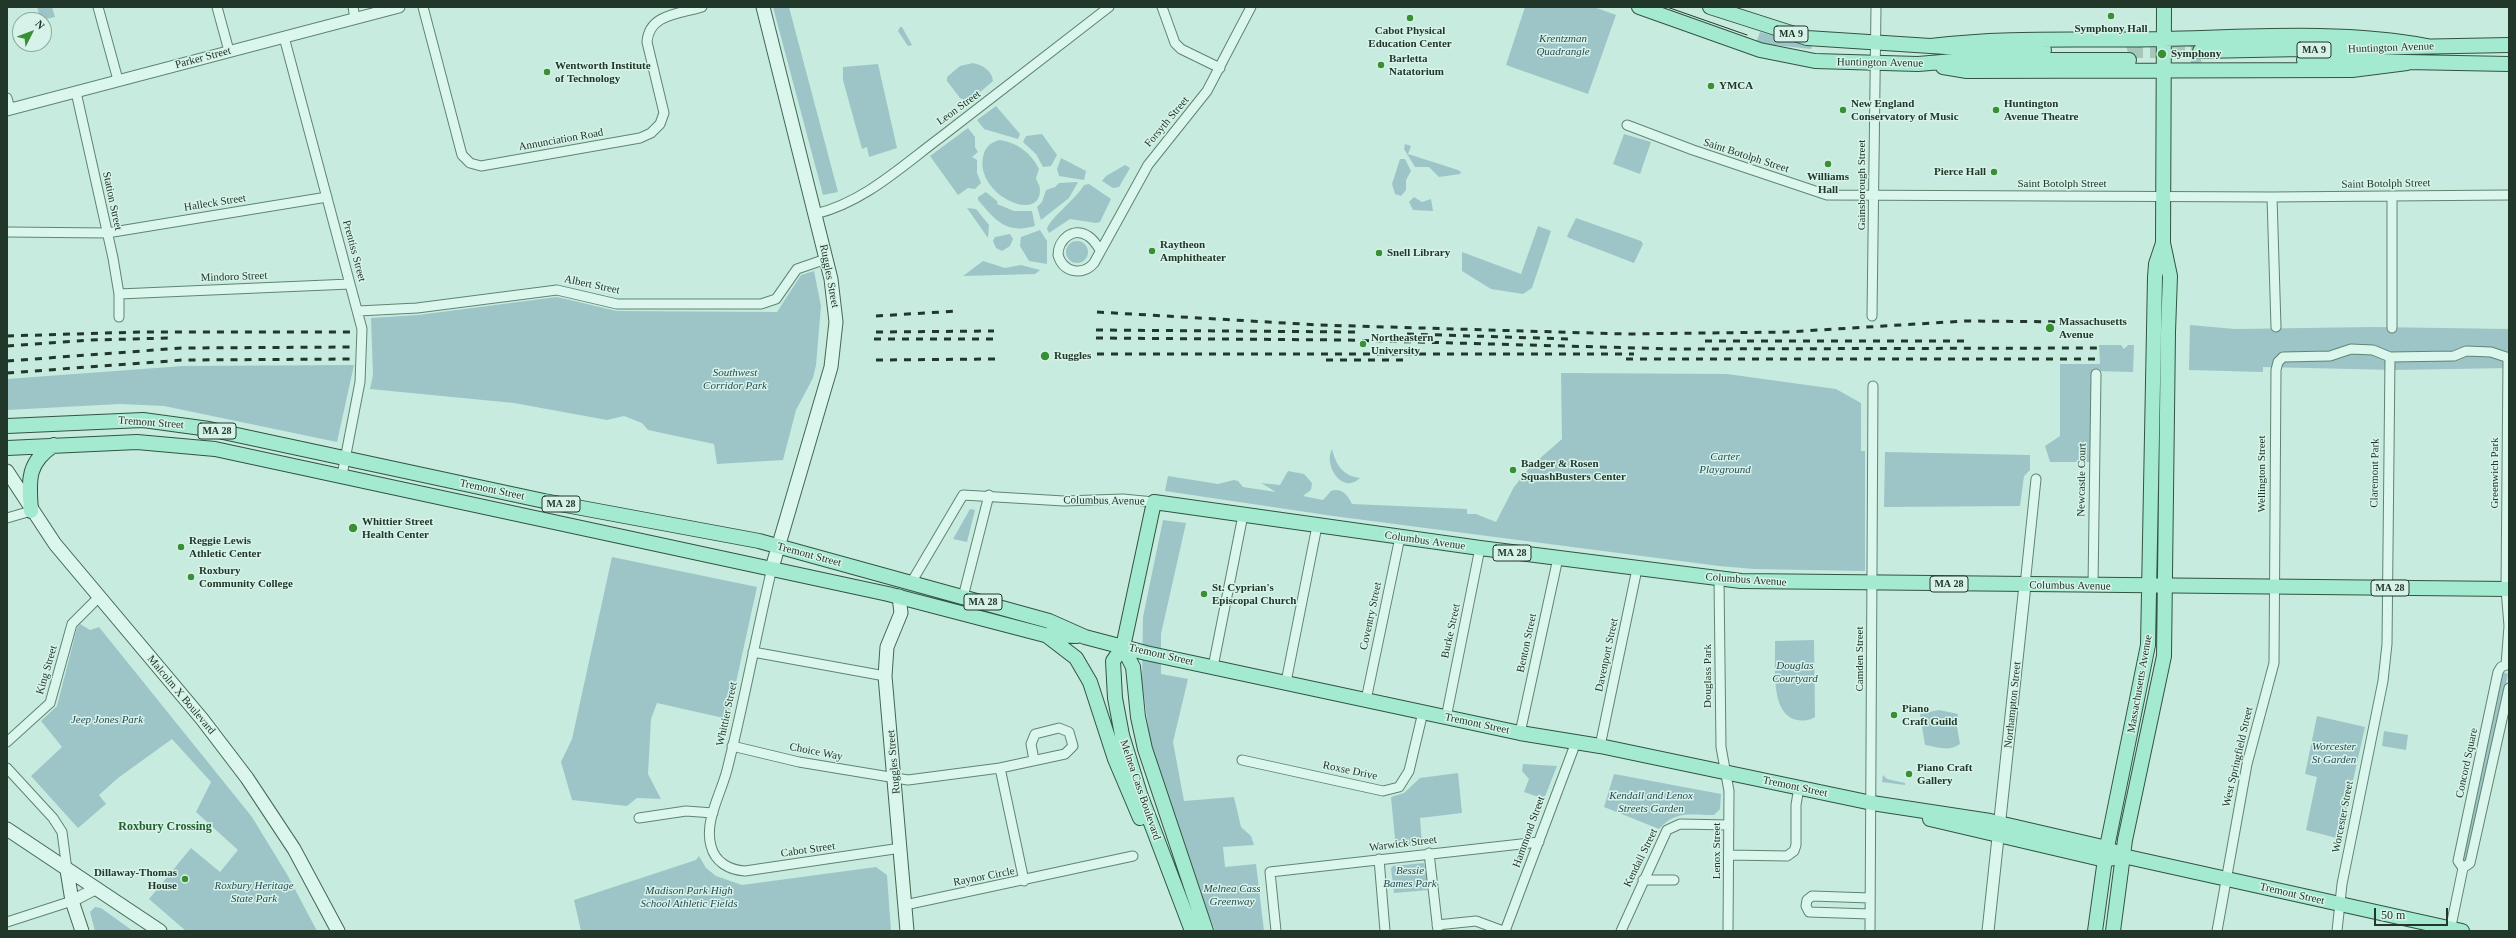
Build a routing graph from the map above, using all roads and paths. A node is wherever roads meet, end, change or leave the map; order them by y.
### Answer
1 (98, 7) edge
2 (217, 7) edge
3 (399, 7) edge
4 (423, 7) edge
5 (702, 7) edge
6 (763, 7) edge
7 (1109, 7) edge
8 (1162, 7) edge
9 (1251, 7) edge
10 (1639, 7) edge
11 (1710, 7) edge
12 (1876, 7) edge
13 (2164, 7) edge
14 (354, 12) edge
15 (284, 37) junction
16 (2164, 39) junction
17 (1876, 44) junction
18 (2509, 45) edge
19 (1931, 46) junction
20 (2427, 46) junction
21 (229, 51) junction
22 (2407, 63) junction
23 (1874, 64) junction
24 (1918, 64) junction
25 (2509, 64) edge
26 (1220, 68) junction
27 (2164, 71) junction
28 (118, 80) junction
29 (76, 92) junction
30 (7, 98) edge
31 (8, 109) edge
32 (1627, 124) dead end
33 (1874, 195) junction
34 (2509, 195) edge
35 (2392, 196) junction
36 (327, 197) junction
37 (2164, 197) junction
38 (2272, 198) junction
39 (815, 214) junction
40 (7, 232) edge
41 (107, 233) junction
42 (2163, 243) junction
43 (1100, 250) junction
44 (826, 259) junction
45 (350, 284) junction
46 (119, 294) junction
47 (358, 311) junction
48 (1872, 316) dead end
49 (118, 317) dead end
50 (2276, 327) dead end
51 (2392, 328) dead end
52 (2390, 357) junction
53 (2508, 358) edge
54 (2096, 374) dead end
55 (1873, 386) dead end
56 (7, 426) edge
57 (54, 445) junction
58 (7, 448) edge
59 (345, 459) junction
60 (7, 471) edge
61 (342, 475) junction
62 (2036, 479) dead end
63 (989, 495) junction
64 (1154, 502) junction
65 (31, 511) junction
66 (1243, 515) junction
67 (7, 518) edge
68 (1317, 526) junction
69 (1400, 537) junction
70 (778, 547) junction
71 (1480, 548) junction
72 (1558, 558) junction
73 (772, 568) junction
74 (1637, 569) junction
75 (1720, 579) junction
76 (911, 583) junction
77 (1872, 584) junction
78 (2025, 585) junction
79 (2092, 586) junction
80 (2151, 587) junction
81 (2167, 587) junction
82 (2273, 587) junction
83 (2389, 588) junction
84 (2508, 589) edge
85 (899, 596) junction
86 (99, 597) junction
87 (963, 597) junction
88 (1045, 635) junction
89 (1085, 637) junction
90 (1123, 647) junction
91 (753, 652) junction
92 (2508, 666) edge
93 (1213, 667) junction
94 (885, 676) junction
95 (1286, 682) junction
96 (2509, 688) edge
97 (1366, 700) junction
98 (1422, 712) junction
99 (1446, 718) junction
100 (1520, 733) junction
101 (7, 742) edge
102 (1576, 742) junction
103 (732, 746) junction
104 (1600, 746) junction
105 (1034, 760) junction
106 (1242, 760) dead end
107 (7, 768) edge
108 (1000, 768) junction
109 (1725, 771) junction
110 (895, 778) junction
111 (1799, 787) junction
112 (1872, 803) junction
113 (713, 813) junction
114 (639, 818) dead end
115 (1729, 825) junction
116 (2000, 830) junction
117 (9, 834) edge
118 (1539, 842) junction
119 (901, 848) junction
120 (1429, 853) junction
121 (2106, 854) junction
122 (1729, 855) junction
123 (1133, 856) dead end
124 (2123, 856) junction
125 (1379, 859) junction
126 (719, 861) joint
127 (2463, 868) junction
128 (66, 870) junction
129 (2225, 879) junction
130 (1643, 880) junction
131 (1674, 880) dead end
132 (1024, 881) junction
133 (97, 888) junction
134 (1178, 894) junction
135 (1870, 898) junction
136 (72, 901) junction
137 (905, 905) junction
138 (2339, 905) junction
139 (1870, 914) junction
140 (7, 922) edge
141 (1438, 928) edge
142 (2454, 930) edge
143 (82, 931) edge
144 (160, 931) edge
145 (338, 931) edge
146 (907, 931) edge
147 (1192, 931) edge
148 (1206, 931) edge
149 (1276, 931) edge
150 (1385, 931) edge
151 (1504, 931) edge
152 (1621, 931) edge
153 (1728, 931) edge
154 (1870, 931) edge
155 (1988, 931) edge
156 (2095, 931) edge
157 (2113, 931) edge
158 (2217, 931) edge
159 (2337, 931) edge

1 - 28 street
2 - 21 street
3 - 14 street, Parker Street
4 - 5 street, Annunciation Road
6 - 39 main road, Ruggles Street
7 - 39 street, Leon Street
8 - 26 street
9 - 26 street, Forsyth Street
10 - 23 main road, Huntington Avenue / MA 9
11 - 17 main road, Huntington Avenue / MA 9
12 - 17 street, Gainsborough Street
13 - 16 main road, Massachusetts Avenue
14 - 15 street, Parker Street
15 - 21 street, Parker Street
15 - 36 street, Prentiss Street
16 - 19 main road
16 - 20 main road
16 - 27 main road, Massachusetts Avenue
17 - 19 main road, Huntington Avenue / MA 9
17 - 23 street, Gainsborough Street
18 - 20 main road, Huntington Avenue / MA 9
19 - 24 main road, Huntington Avenue / MA 9
20 - 22 main road, Huntington Avenue / MA 9
21 - 28 street, Parker Street
22 - 25 main road, Huntington Avenue / MA 9
22 - 27 main road
23 - 24 main road, Huntington Avenue / MA 9
23 - 33 street, Gainsborough Street
24 - 27 main road
26 - 43 street, Forsyth Street
27 - 37 main road, Massachusetts Avenue
28 - 29 street, Parker Street
29 - 31 street, Parker Street
29 - 41 street, Station Street
30 - 31 street
32 - 33 street, Saint Botolph Street
33 - 37 street, Saint Botolph Street
33 - 48 street, Gainsborough Street
34 - 35 street, Saint Botolph Street
35 - 38 street, Saint Botolph Street
35 - 51 street
36 - 41 street, Halleck Street
36 - 45 street, Prentiss Street
37 - 38 street, Saint Botolph Street
37 - 42 main road, Massachusetts Avenue
38 - 50 street
39 - 44 main road, Ruggles Street
40 - 41 street, Halleck Street
41 - 46 street, Station Street
42 - 80 main road, Massachusetts Avenue
42 - 81 main road, Massachusetts Avenue
43 - 43 street, Forsyth Street
44 - 47 street, Albert Street
44 - 70 main road, Ruggles Street
45 - 46 street, Mindoro Street
45 - 47 street, Prentiss Street
46 - 49 street, Station Street
47 - 59 street, Prentiss Street
52 - 53 street
52 - 82 street, Wellington Street
52 - 83 street, Claremont Park
53 - 84 street, Greenwich Park
54 - 79 street, Newcastle Court
55 - 77 street, Camden Street
56 - 59 main road, Tremont Street / MA 28
57 - 58 main road, Tremont Street / MA 28
57 - 61 main road, Tremont Street / MA 28
57 - 65 main road
59 - 61 street, Prentiss Street
59 - 70 main road, Tremont Street / MA 28
60 - 65 main road, Malcolm X Boulevard
61 - 73 main road, Tremont Street / MA 28
62 - 78 street, Northampton Street
63 - 64 street, Columbus Avenue
63 - 76 street, Columbus Avenue
63 - 87 street
64 - 66 main road, Columbus Avenue / MA 28
64 - 90 main road, Melnea Cass Boulevard
65 - 67 street
65 - 86 main road, Malcolm X Boulevard
66 - 68 main road, Columbus Avenue / MA 28
66 - 93 street
68 - 69 main road, Columbus Avenue / MA 28
68 - 95 street
69 - 71 main road, Columbus Avenue / MA 28
69 - 97 street, Coventry Street
70 - 73 main road, Ruggles Street
70 - 76 main road, Tremont Street / MA 28
71 - 72 main road, Columbus Avenue / MA 28
71 - 99 street, Burke Street
72 - 74 main road, Columbus Avenue / MA 28
72 - 100 street, Benton Street
73 - 85 main road, Tremont Street / MA 28
73 - 91 street, Whittier Street
74 - 75 main road, Columbus Avenue / MA 28
74 - 104 street, Davenport Street
75 - 77 main road, Columbus Avenue / MA 28
75 - 109 street, Douglass Park
76 - 87 main road, Tremont Street / MA 28
77 - 78 main road, Columbus Avenue / MA 28
77 - 112 street, Camden Street
78 - 79 main road, Columbus Avenue / MA 28
78 - 116 street, Northampton Street
79 - 80 main road, Columbus Avenue / MA 28
80 - 81 main road, Columbus Avenue / MA 28
80 - 121 main road, Massachusetts Avenue
81 - 82 main road, Columbus Avenue / MA 28
81 - 124 main road, Massachusetts Avenue
82 - 83 main road, Columbus Avenue / MA 28
82 - 129 street, West Springfield Street
83 - 84 main road, Columbus Avenue / MA 28
83 - 138 street, Worcester Street
84 - 92 street, Concord Square
85 - 88 main road, Tremont Street / MA 28
85 - 94 main road, Ruggles Street
86 - 101 street, King Street
86 - 145 main road, Malcolm X Boulevard
87 - 89 main road, Tremont Street / MA 28
88 - 89 main road, Tremont Street / MA 28
88 - 134 main road
89 - 90 main road, Tremont Street / MA 28
90 - 93 main road, Tremont Street
90 - 134 main road, Melnea Cass Boulevard
90 - 148 main road, Melnea Cass Boulevard
91 - 94 street
91 - 103 street, Whittier Street
92 - 127 street, Concord Square
93 - 95 main road, Tremont Street
94 - 110 main road, Ruggles Street
95 - 97 main road, Tremont Street
96 - 127 street, Concord Square
97 - 98 main road, Tremont Street
98 - 99 main road, Tremont Street
98 - 106 street, Roxse Drive
99 - 100 main road, Tremont Street
100 - 102 main road, Tremont Street
102 - 104 main road, Tremont Street
102 - 118 street, Hammond Street
103 - 110 street, Choice Way
103 - 113 street, Whittier Street
104 - 109 main road, Tremont Street
105 - 105 street
105 - 108 street
107 - 128 street
108 - 110 street
108 - 132 street, Raynor Circle
109 - 111 main road, Tremont Street
109 - 115 street, Lenox Street
110 - 119 main road, Ruggles Street
111 - 112 main road, Tremont Street
111 - 122 street
112 - 116 main road, Tremont Street
112 - 135 street, Camden Street
113 - 114 street
113 - 126 street, Whittier Street
115 - 122 street, Lenox Street
115 - 130 street, Kendall Street
116 - 121 main road, Tremont Street
116 - 155 street, Northampton Street
117 - 128 main road
118 - 120 street, Warwick Street
118 - 151 street, Hammond Street
119 - 126 street, Cabot Street
119 - 137 main road, Ruggles Street
120 - 125 street, Warwick Street
120 - 141 street
121 - 124 main road, Tremont Street
121 - 156 main road, Massachusetts Avenue
122 - 153 street, Lenox Street
123 - 132 street
124 - 129 main road, Tremont Street
124 - 157 main road, Massachusetts Avenue
125 - 149 street, Warwick Street
125 - 150 street
127 - 142 street, Concord Square
128 - 133 main road
128 - 136 main road
129 - 138 main road, Tremont Street
129 - 158 street, West Springfield Street
130 - 131 street
130 - 152 street, Kendall Street
132 - 137 street, Raynor Circle
133 - 136 street
133 - 144 main road
134 - 147 main road, Melnea Cass Boulevard
135 - 139 street, Camden Street
135 - 139 street
136 - 140 street
136 - 143 main road
137 - 146 main road, Ruggles Street
138 - 142 main road, Tremont Street
138 - 159 street, Worcester Street
139 - 154 street, Camden Street
141 - 151 street

